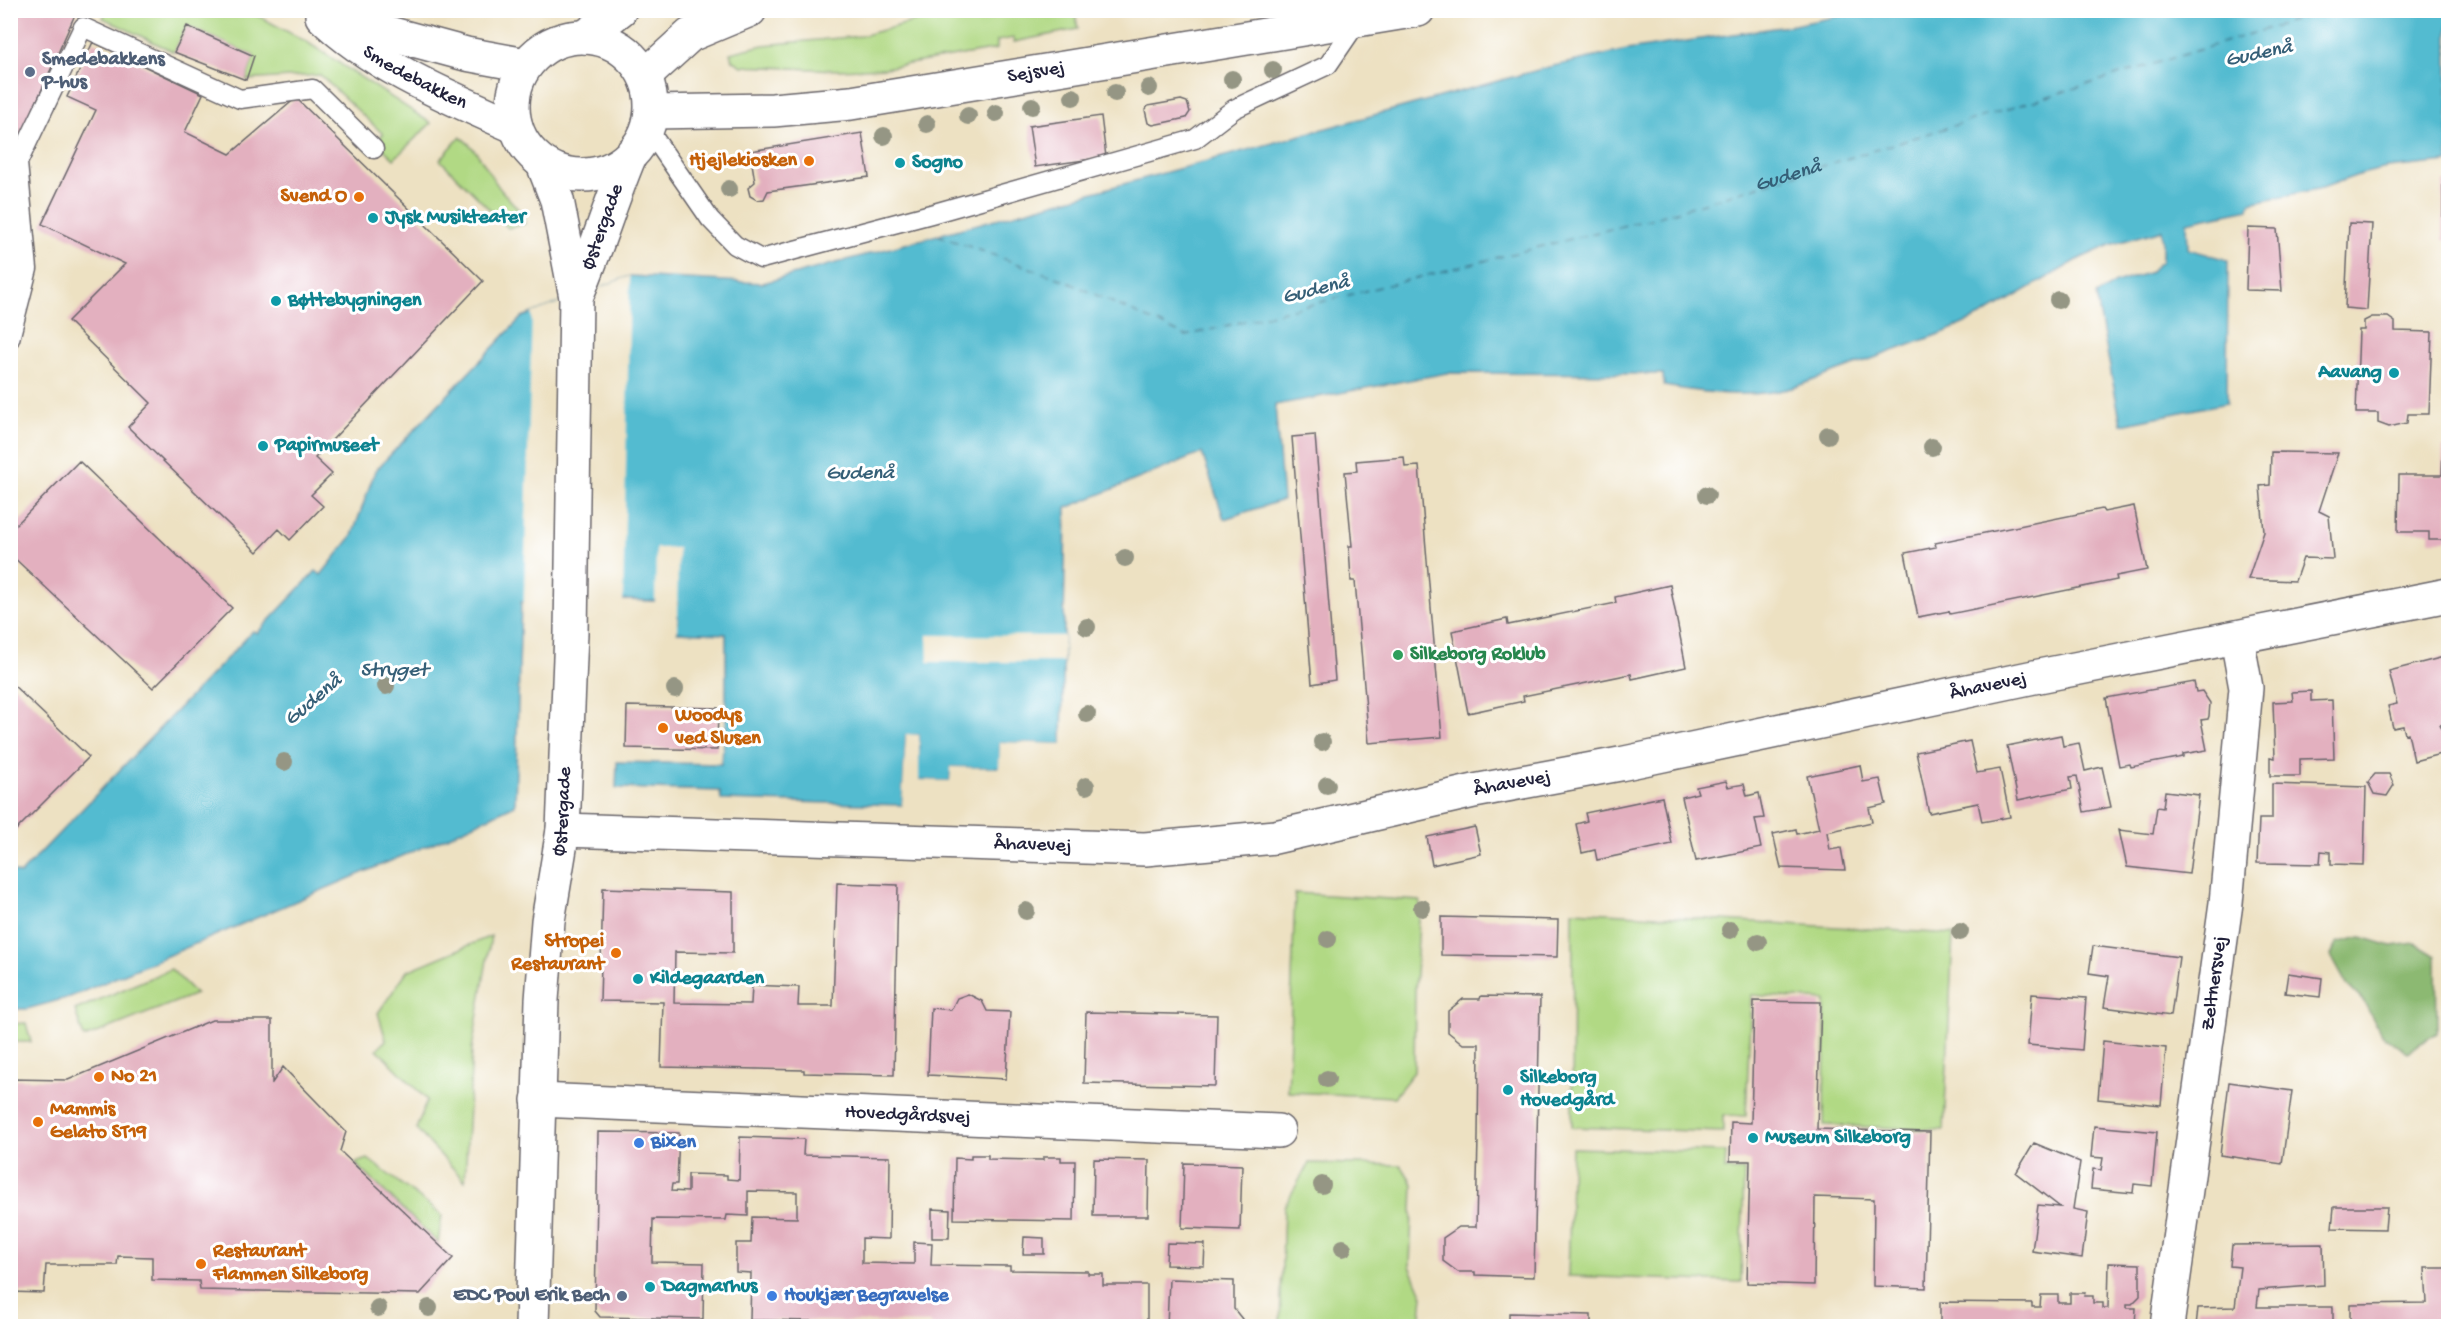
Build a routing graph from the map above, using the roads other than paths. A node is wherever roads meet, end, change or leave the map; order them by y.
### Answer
1 (620, 10) edge
2 (750, 10) edge
3 (1418, 10) edge
4 (316, 13) edge
5 (1358, 21) junction
6 (585, 37) junction
7 (526, 65) junction
8 (645, 76) junction
9 (650, 121) junction
10 (516, 127) junction
11 (374, 150) dead end
12 (628, 158) junction
13 (543, 164) junction
14 (14, 171) edge
15 (576, 297) junction
16 (10, 339) edge
17 (2448, 595) edge
18 (2237, 638) junction
19 (563, 830) junction
20 (538, 1100) junction
21 (1278, 1131) dead end
22 (532, 1326) edge
23 (2167, 1326) edge

1 - 6 street
2 - 8 street
3 - 5 street, Sejsvej
4 - 7 street, Smedebakken
4 - 10 street, Smedebakken
5 - 9 street, Sejsvej
5 - 9 lane
6 - 7 street
6 - 8 street
7 - 10 street
8 - 9 street
9 - 12 street
10 - 13 street
11 - 14 lane
12 - 13 street
12 - 15 street, Østergade
13 - 15 street, Østergade
14 - 16 lane
15 - 19 street, Østergade
17 - 18 street, Åhavevej
18 - 19 street, Åhavevej
18 - 23 street, Zeltnersvej
19 - 20 street, Østergade
20 - 21 street, Hovedgårdsvej
20 - 22 street, Østergade

